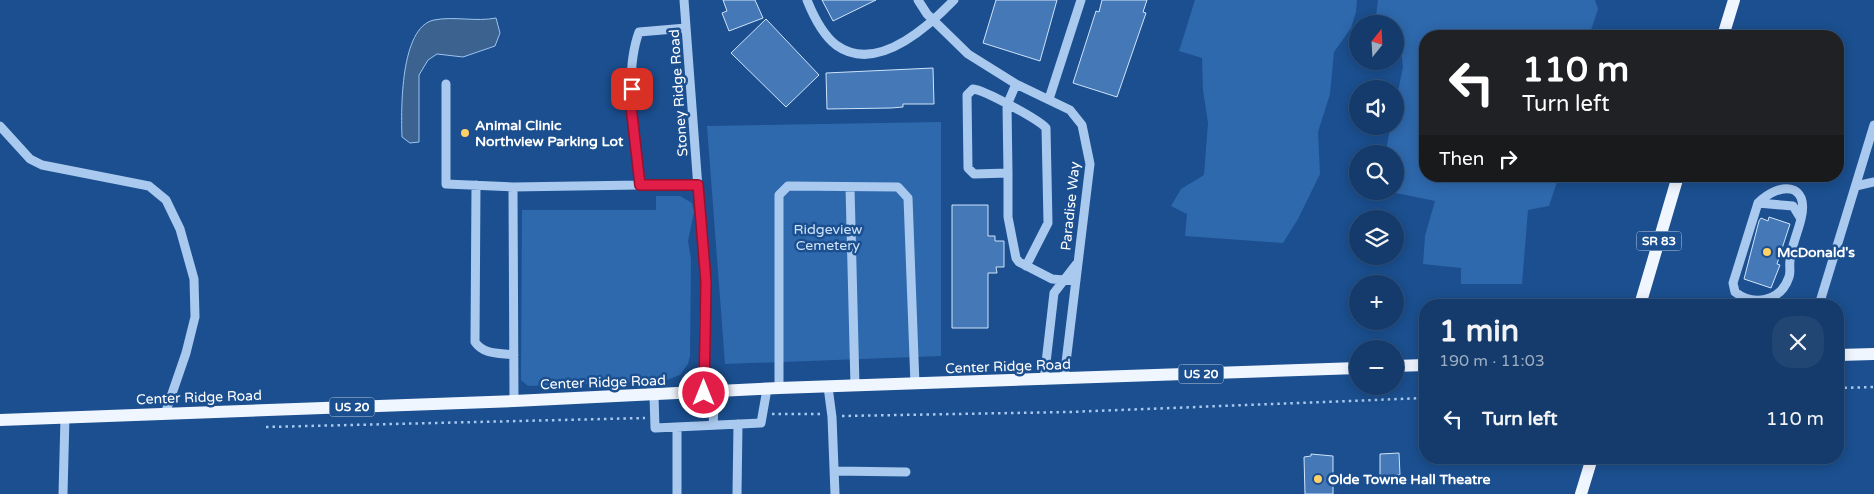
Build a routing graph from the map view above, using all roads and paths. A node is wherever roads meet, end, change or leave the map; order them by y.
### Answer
1 (684, 0) edge
2 (807, 0) edge
3 (918, 0) edge
4 (954, 0) edge
5 (1081, 0) edge
6 (1734, 0) edge
7 (933, 20) junction
8 (686, 28) junction
9 (1725, 30) edge
10 (446, 84) dead end
11 (1016, 84) junction
12 (1049, 99) junction
13 (1008, 105) junction
14 (1874, 125) edge
15 (0, 126) edge
16 (1008, 173) junction
17 (1676, 182) edge
18 (1874, 182) edge
19 (476, 185) junction
20 (640, 185) junction
21 (698, 185) junction
22 (1856, 186) junction
23 (513, 187) junction
24 (850, 187) junction
25 (1758, 203) junction
26 (1801, 219) junction
27 (1078, 262) junction
28 (1026, 266) junction
29 (1064, 281) junction
30 (1076, 281) junction
31 (1642, 299) edge
32 (1821, 299) edge
33 (1874, 354) edge
34 (514, 355) junction
35 (1844, 355) edge
36 (1419, 365) edge
37 (1404, 366) edge
38 (1349, 368) edge
39 (1064, 379) junction
40 (1044, 380) junction
41 (915, 384) junction
42 (855, 386) junction
43 (828, 387) junction
44 (1874, 387) edge
45 (773, 388) junction
46 (1844, 388) edge
47 (709, 392) junction
48 (654, 395) junction
49 (1419, 398) edge
50 (514, 401) junction
51 (165, 414) junction
52 (763, 414) junction
53 (654, 416) junction
54 (65, 417) junction
55 (832, 417) junction
56 (0, 420) edge
57 (738, 424) junction
58 (713, 425) junction
59 (266, 427) dead end
60 (677, 427) junction
61 (1590, 464) edge
62 (834, 472) junction
63 (906, 472) dead end
64 (63, 494) edge
65 (677, 494) edge
66 (737, 494) edge
67 (836, 494) edge
68 (1581, 494) edge

1 - 8 street, Stoney Ridge Road
2 - 7 street
3 - 7 street, Paradise Way
4 - 7 street
5 - 12 street
6 - 9 main road
7 - 11 street, Paradise Way
8 - 20 street
8 - 21 street, Stoney Ridge Road
10 - 19 street
11 - 12 street, Paradise Way
11 - 13 street
12 - 27 street, Paradise Way
13 - 16 street
13 - 16 street
13 - 28 street
14 - 22 street
15 - 51 street
16 - 28 street
17 - 31 main road, SR 83
18 - 22 street
19 - 23 street
19 - 34 street
20 - 21 street
20 - 23 street
21 - 47 street, Stoney Ridge Road
22 - 32 street
23 - 34 street
24 - 41 street
24 - 42 street
24 - 45 street
25 - 26 street
25 - 26 street
25 - 26 street
27 - 29 street
27 - 30 street, Paradise Way
28 - 29 street
29 - 30 street
29 - 40 street
30 - 39 street, Paradise Way
33 - 35 main road
34 - 50 street
36 - 37 main road
38 - 39 main road, Center Ridge Road / US 20
39 - 40 main road, Center Ridge Road / US 20
40 - 41 main road, Center Ridge Road / US 20
41 - 42 main road, Center Ridge Road / US 20
42 - 43 main road, Center Ridge Road / US 20
43 - 45 main road, Center Ridge Road / US 20
43 - 55 street
44 - 46 path
45 - 47 main road, Center Ridge Road / US 20
45 - 52 street
47 - 48 main road, Center Ridge Road / US 20
47 - 58 street, Stoney Ridge Road
48 - 50 main road, Center Ridge Road / US 20
48 - 53 street
49 - 55 path
50 - 51 main road, Center Ridge Road / US 20
51 - 54 main road, Center Ridge Road / US 20
52 - 55 path
52 - 57 street
53 - 59 path
53 - 60 street
54 - 56 main road, Center Ridge Road / US 20
54 - 64 street
55 - 62 street
57 - 58 street
57 - 66 street
58 - 60 street
60 - 65 street
61 - 68 main road
62 - 63 street
62 - 67 street

